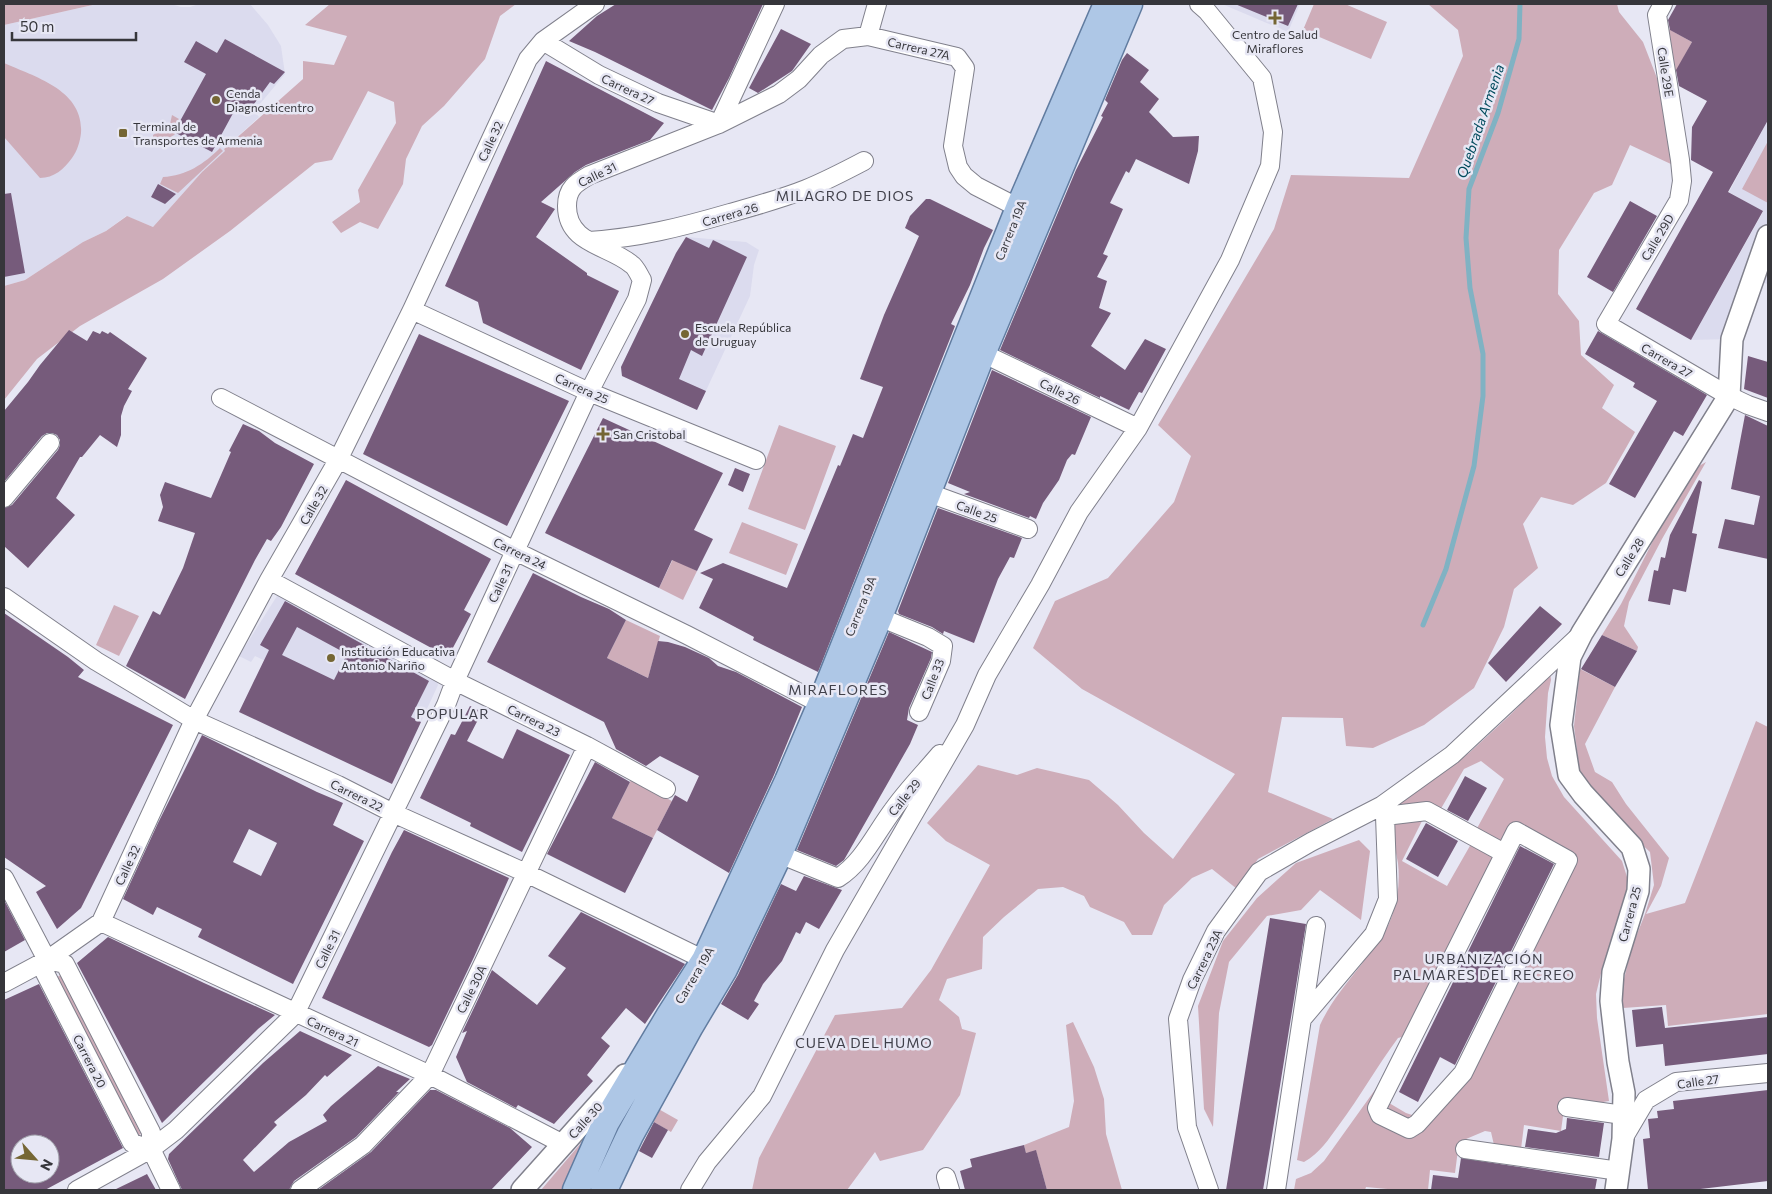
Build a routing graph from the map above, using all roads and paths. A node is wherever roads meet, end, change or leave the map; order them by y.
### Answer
1 (595, 4) edge
2 (775, 4) edge
3 (877, 4) edge
4 (1107, 4) edge
5 (1129, 4) edge
6 (1199, 4) edge
7 (1662, 4) edge
8 (1105, 35) junction
9 (868, 36) junction
10 (543, 41) junction
11 (719, 124) junction
12 (1677, 142) joint
13 (864, 161) dead end
14 (1019, 208) junction
15 (1768, 236) edge
16 (588, 241) junction
17 (412, 310) junction
18 (1606, 324) joint
19 (982, 353) junction
20 (589, 392) junction
21 (1728, 396) junction
22 (221, 398) dead end
23 (1768, 412) edge
24 (1138, 428) junction
25 (50, 443) dead end
26 (338, 460) junction
27 (756, 460) dead end
28 (926, 492) junction
29 (4, 498) edge
30 (1028, 529) dead end
31 (515, 551) junction
32 (269, 580) junction
33 (4, 597) edge
34 (879, 617) junction
35 (1582, 633) junction
36 (455, 681) junction
37 (821, 704) junction
38 (919, 712) dead end
39 (194, 720) junction
40 (965, 725) junction
41 (586, 746) junction
42 (666, 789) dead end
43 (1383, 811) junction
44 (393, 813) junction
45 (1504, 853) junction
46 (779, 854) junction
47 (526, 874) junction
48 (4, 878) edge
49 (101, 922) junction
50 (1316, 926) dead end
51 (47, 960) junction
52 (715, 965) junction
53 (4, 983) edge
54 (296, 1014) junction
55 (1302, 1019) junction
56 (649, 1049) junction
57 (1768, 1073) edge
58 (430, 1075) junction
59 (1567, 1106) dead end
60 (1623, 1115) junction
61 (1623, 1139) junction
62 (563, 1144) junction
63 (151, 1149) junction
64 (1465, 1150) dead end
65 (1618, 1181) edge
66 (77, 1190) edge
67 (172, 1190) edge
68 (300, 1190) edge
69 (522, 1190) edge
70 (576, 1190) edge
71 (604, 1190) edge
72 (690, 1190) edge
73 (1209, 1190) edge
74 (1276, 1190) edge

1 - 10 street, Calle 32
2 - 11 street
3 - 9 street
4 - 8 main road, Carrera 19A
5 - 8 main road, Carrera 19A
6 - 24 street
7 - 12 street, Calle 29E
8 - 14 main road, Carrera 19A
8 - 19 main road, Carrera 19A
9 - 11 street, Carrera 27A
9 - 14 street, Carrera 27A
10 - 11 street, Carrera 27
10 - 17 street, Calle 32
11 - 16 street, Calle 31
12 - 18 street, Calle 29D
13 - 16 street, Carrera 26
14 - 37 main road, Carrera 19A
15 - 21 street, Calle 28
16 - 20 street, Calle 31
17 - 20 street, Carrera 25
17 - 26 street, Calle 32
18 - 21 street, Carrera 27
19 - 24 street, Calle 26
19 - 28 main road, Carrera 19A
20 - 27 street, Carrera 25
20 - 31 street, Calle 31
21 - 23 street, Carrera 27
21 - 35 street, Calle 28
22 - 26 street, Carrera 24
24 - 40 street
25 - 29 street
26 - 31 street, Carrera 24
26 - 32 street, Calle 32
28 - 30 street, Calle 25
28 - 34 main road, Carrera 19A
31 - 36 street, Calle 31
31 - 37 street, Carrera 24
32 - 36 street, Carrera 23
32 - 39 street, Calle 32
33 - 39 street, Carrera 22
34 - 38 street, Calle 33
34 - 46 main road, Carrera 19A
35 - 43 street, Calle 28
35 - 60 street, Carrera 25
36 - 41 street, Carrera 23
36 - 44 street, Calle 31
37 - 52 main road, Carrera 19A
39 - 44 street, Carrera 22
39 - 49 street, Calle 32
40 - 46 street, Calle 29
40 - 72 street
41 - 42 street, Carrera 23
41 - 47 street, Calle 30A
43 - 45 street
43 - 55 street
43 - 73 street, Carrera 23A
44 - 47 street, Carrera 22
44 - 54 street, Calle 31
45 - 45 street
46 - 52 main road, Carrera 19A
47 - 52 street, Carrera 22
47 - 58 street, Calle 30A
48 - 51 street
49 - 51 street
49 - 54 street, Carrera 21
50 - 55 street
51 - 53 street
51 - 63 street, Carrera 20
52 - 56 main road, Carrera 19A
52 - 71 main road, Carrera 19A
54 - 58 street, Carrera 21
54 - 63 street, Calle 31
55 - 74 street
56 - 62 street, Calle 30
56 - 70 main road, Carrera 19A
57 - 61 street, Calle 27
58 - 62 street, Carrera 21
58 - 68 street, Calle 30A
59 - 60 street
60 - 61 street, Carrera 25
61 - 65 street, Carrera 25
62 - 69 street, Calle 30
63 - 66 street, Calle 31
63 - 67 street, Carrera 20
64 - 65 street

